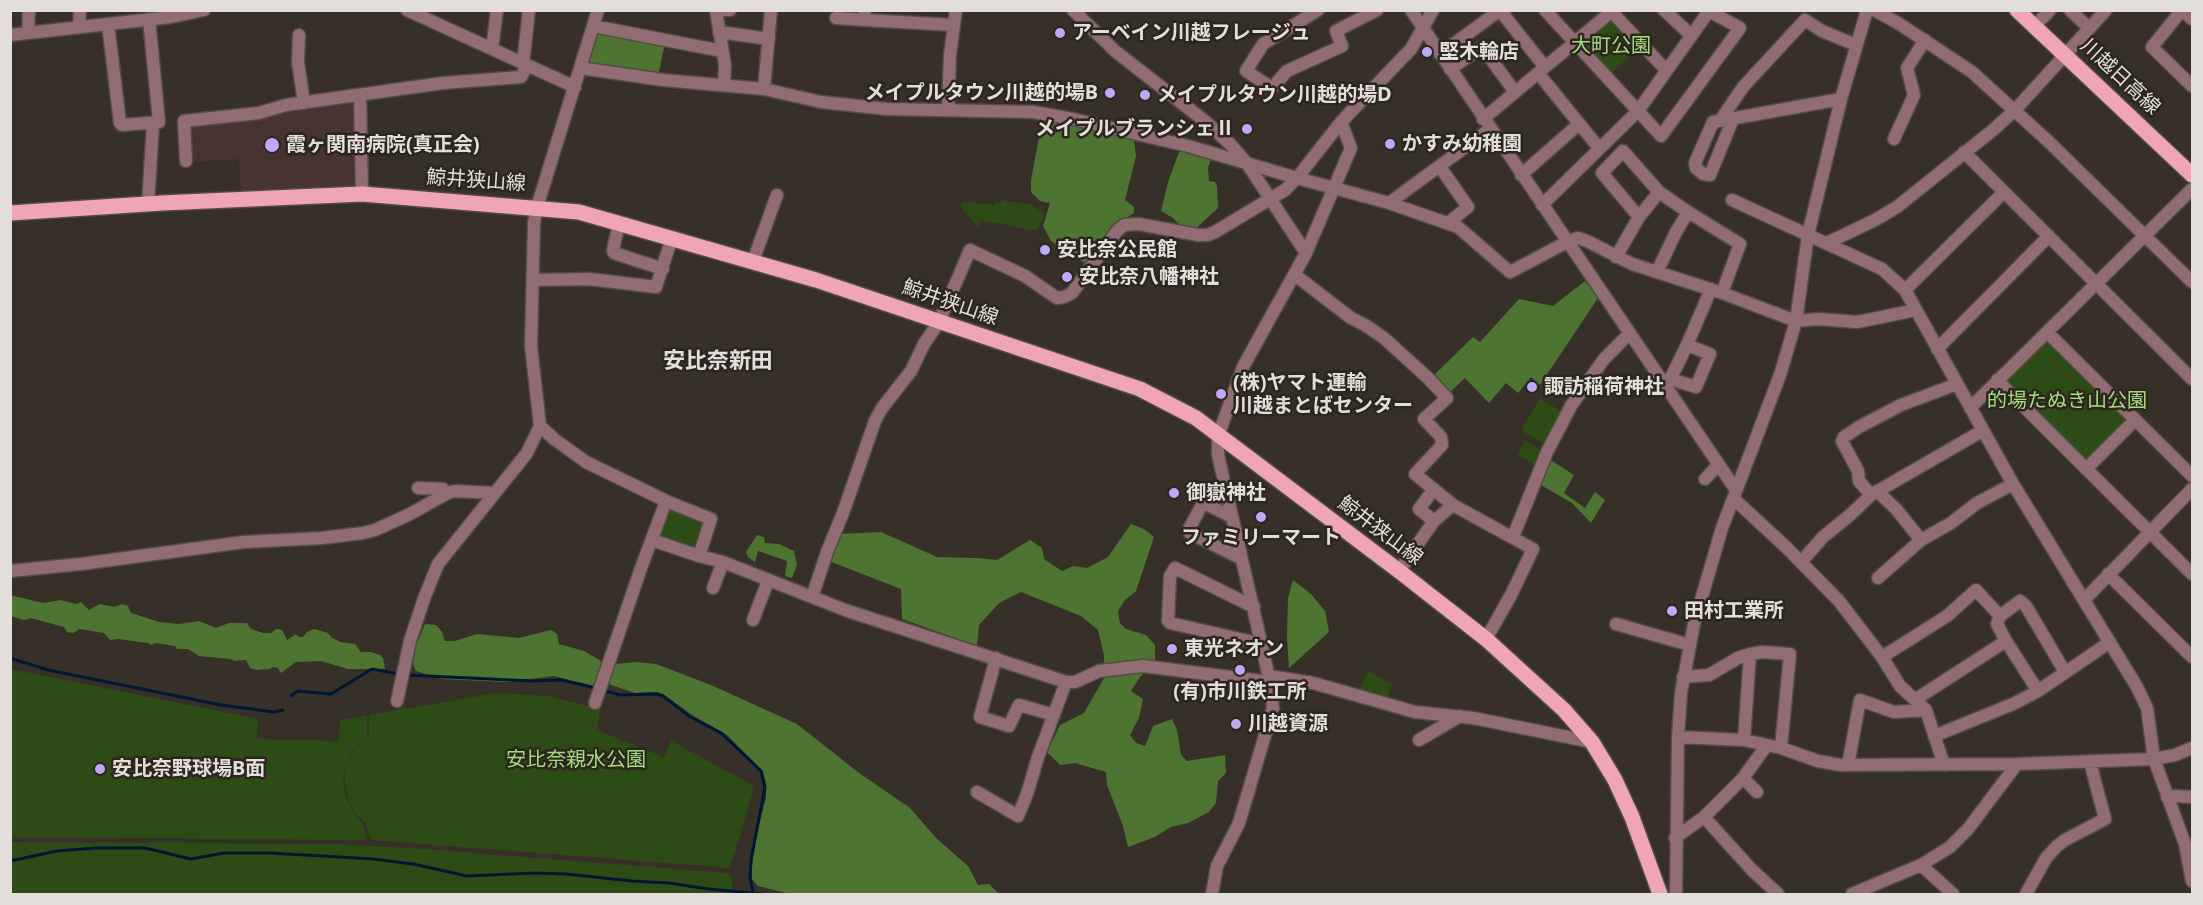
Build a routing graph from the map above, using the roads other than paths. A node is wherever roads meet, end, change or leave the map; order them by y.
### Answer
1 (29, 10) edge
2 (80, 10) edge
3 (204, 10) edge
4 (407, 10) edge
5 (497, 10) edge
6 (529, 10) edge
7 (598, 10) edge
8 (730, 10) edge
9 (771, 10) edge
10 (956, 10) edge
11 (1073, 10) edge
12 (1318, 10) edge
13 (1377, 10) edge
14 (1411, 10) edge
15 (1433, 10) edge
16 (1545, 10) edge
17 (1664, 10) edge
18 (1867, 10) edge
19 (1874, 10) edge
20 (2017, 10) edge
21 (2050, 10) edge
22 (2070, 10) edge
23 (2106, 10) edge
24 (716, 11) edge
25 (1611, 11) edge
26 (1499, 12) edge
27 (171, 14) edge
28 (865, 15) edge
29 (836, 18) dead end
30 (115, 19) edge
31 (149, 19) junction
32 (2193, 19) edge
33 (954, 25) junction
34 (79, 26) junction
35 (593, 26) junction
36 (2035, 26) junction
37 (2089, 28) junction
38 (1423, 29) junction
39 (28, 32) junction
40 (719, 32) junction
41 (10, 35) edge
42 (299, 35) dead end
43 (1691, 35) junction
44 (769, 39) junction
45 (1924, 40) junction
46 (1574, 42) junction
47 (1856, 45) junction
48 (492, 49) junction
49 (722, 51) junction
50 (1440, 54) junction
51 (2066, 55) junction
52 (525, 64) junction
53 (580, 68) junction
54 (1450, 69) junction
55 (1541, 70) junction
56 (1666, 70) junction
57 (724, 85) junction
58 (2193, 86) edge
59 (574, 87) junction
60 (764, 89) junction
61 (1515, 92) junction
62 (360, 96) junction
63 (1841, 99) junction
64 (303, 103) junction
65 (948, 110) junction
66 (2015, 110) junction
67 (1638, 111) junction
68 (1733, 119) junction
69 (1720, 121) junction
70 (1341, 122) junction
71 (153, 123) junction
72 (1486, 124) junction
73 (1579, 124) junction
74 (1894, 139) dead end
75 (1599, 148) junction
76 (1964, 152) junction
77 (186, 161) dead end
78 (1246, 162) junction
79 (1440, 167) junction
80 (1521, 175) junction
81 (2193, 175) edge
82 (1297, 178) junction
83 (1332, 188) junction
84 (2193, 189) edge
85 (1659, 192) junction
86 (2004, 192) junction
87 (362, 194) junction
88 (777, 195) dead end
89 (1269, 200) junction
90 (1732, 200) dead end
91 (1389, 203) junction
92 (148, 205) junction
93 (1542, 205) junction
94 (537, 207) junction
95 (1689, 212) junction
96 (10, 213) edge
97 (1639, 217) junction
98 (619, 223) junction
99 (1448, 223) junction
100 (1808, 235) junction
101 (2146, 235) junction
102 (2049, 236) junction
103 (672, 238) junction
104 (1567, 242) junction
105 (1827, 243) junction
106 (1306, 253) junction
107 (1616, 257) junction
108 (753, 261) junction
109 (663, 269) junction
110 (1657, 272) junction
111 (1294, 274) junction
112 (533, 280) junction
113 (2193, 282) edge
114 (2096, 283) junction
115 (1905, 290) junction
116 (1716, 291) junction
117 (1916, 310) junction
118 (1796, 321) junction
119 (939, 322) junction
120 (2047, 332) junction
121 (1629, 334) junction
122 (1687, 345) junction
123 (1937, 349) junction
124 (2192, 379) edge
125 (1997, 380) junction
126 (1668, 384) junction
127 (1957, 384) junction
128 (1970, 408) junction
129 (2135, 420) junction
130 (540, 426) junction
131 (1982, 430) junction
132 (1218, 436) junction
133 (1719, 465) junction
134 (2086, 469) junction
135 (2193, 476) edge
136 (1705, 479) dead end
137 (2013, 484) junction
138 (418, 489) dead end
139 (1434, 489) junction
140 (2193, 489) edge
141 (495, 493) junction
142 (1874, 493) junction
143 (446, 494) junction
144 (1735, 494) junction
145 (666, 501) junction
146 (1453, 505) junction
147 (1232, 517) junction
148 (1434, 521) junction
149 (2150, 532) junction
150 (1513, 537) junction
151 (652, 540) junction
152 (1921, 540) junction
153 (699, 555) junction
154 (1242, 559) junction
155 (723, 562) junction
156 (1801, 562) junction
157 (10, 571) edge
158 (1399, 571) junction
159 (2108, 574) junction
160 (2193, 574) edge
161 (1878, 578) dead end
162 (768, 581) junction
163 (713, 588) dead end
164 (812, 597) junction
165 (2084, 600) junction
166 (1254, 607) junction
167 (2000, 616) junction
168 (753, 620) dead end
169 (1617, 624) dead end
170 (1486, 639) junction
171 (2006, 641) junction
172 (2110, 642) junction
173 (1262, 644) junction
174 (1690, 645) junction
175 (1750, 654) junction
176 (1882, 657) junction
177 (2193, 657) edge
178 (996, 658) junction
179 (2065, 672) junction
180 (1683, 677) junction
181 (1270, 679) junction
182 (1066, 681) junction
183 (2038, 692) junction
184 (598, 694) dead end
185 (1916, 699) junction
186 (396, 701) dead end
187 (1926, 710) junction
188 (1054, 716) junction
189 (1461, 716) junction
190 (1934, 736) junction
191 (1677, 737) junction
192 (1419, 740) dead end
193 (1744, 740) junction
194 (1592, 742) junction
195 (1767, 745) junction
196 (1781, 748) junction
197 (2193, 748) edge
198 (2154, 759) junction
199 (2090, 762) junction
200 (2017, 764) junction
201 (1848, 765) junction
202 (1944, 765) junction
203 (1743, 778) junction
204 (977, 792) dead end
205 (1757, 792) dead end
206 (2167, 797) junction
207 (2193, 797) edge
208 (1704, 817) junction
209 (1675, 838) junction
210 (2189, 843) edge
211 (1921, 865) junction
212 (1676, 880) junction
213 (2193, 881) edge
214 (1658, 888) edge
215 (1212, 894) edge
216 (1676, 894) edge
217 (1778, 894) edge
218 (1853, 894) edge
219 (1953, 894) edge
220 (2026, 894) edge

1 - 39 street
2 - 34 street
3 - 27 street
4 - 48 street
5 - 48 street
6 - 52 street
7 - 35 street
8 - 24 street
9 - 44 street
10 - 33 street
11 - 78 street
12 - 13 street
14 - 38 street
15 - 38 street
16 - 46 street
17 - 43 street
18 - 47 street
19 - 45 street
20 - 36 main road, 川越日高線
21 - 36 street
22 - 37 street
23 - 37 street
24 - 40 street
25 - 46 street
25 - 56 street
26 - 50 street
26 - 55 street
27 - 31 street
28 - 29 street
28 - 33 street
30 - 31 street
30 - 34 street
30 - 71 street
31 - 71 street
32 - 58 street
33 - 65 street
34 - 39 street
35 - 49 street
35 - 53 street
36 - 51 main road, 川越日高線
37 - 51 street
38 - 50 street
38 - 70 street
39 - 41 street
40 - 44 street
40 - 49 street
42 - 64 street
43 - 56 street
43 - 67 street
44 - 60 street
45 - 66 street
45 - 74 street
46 - 55 street
46 - 67 street
47 - 63 street
47 - 69 street
48 - 52 street
49 - 57 street
50 - 54 street
51 - 66 street
51 - 81 main road, 川越日高線
52 - 59 street
52 - 62 street
53 - 57 street
53 - 59 street
54 - 61 street
54 - 72 street
55 - 61 street
55 - 73 street
56 - 67 street
57 - 60 street
59 - 94 street
60 - 65 street
61 - 72 street
62 - 64 street
62 - 87 street
63 - 68 street
63 - 100 street
64 - 77 street
65 - 78 street
66 - 76 street
66 - 101 street
67 - 75 street
68 - 69 street
68 - 69 street
70 - 82 street
70 - 83 street
71 - 92 street
72 - 79 street
72 - 80 street
73 - 75 street
73 - 80 street
75 - 93 street
76 - 86 street
76 - 105 street
78 - 82 street
78 - 89 street
79 - 91 street
79 - 99 street
80 - 93 street
82 - 83 street
82 - 89 street
83 - 91 street
83 - 106 street
84 - 101 street
85 - 95 street
85 - 97 street
85 - 97 street
86 - 102 street
86 - 115 street
87 - 92 main road, 鯨井狭山線
87 - 94 main road, 鯨井狭山線
88 - 108 street
89 - 106 street
89 - 119 street
90 - 100 street
91 - 99 street
92 - 96 main road, 鯨井狭山線
93 - 104 street
94 - 98 main road, 鯨井狭山線
94 - 112 street
95 - 110 street
95 - 116 street
97 - 107 street
98 - 103 main road, 鯨井狭山線
98 - 109 street
99 - 104 street
100 - 105 street
100 - 118 street
101 - 113 street
101 - 114 street
102 - 114 street
102 - 123 street
103 - 108 main road, 鯨井狭山線
103 - 109 street
104 - 107 street
104 - 121 street
105 - 115 street
106 - 111 street
107 - 110 street
108 - 119 main road, 鯨井狭山線
109 - 112 street
110 - 116 street
111 - 132 street
111 - 139 street
112 - 130 street
114 - 120 street
114 - 124 street
115 - 117 street
116 - 118 street
116 - 122 street
117 - 118 street
117 - 123 street
118 - 144 street
119 - 132 main road, 鯨井狭山線
119 - 164 street
120 - 125 street
120 - 129 street
121 - 126 street
121 - 150 street
122 - 126 street
122 - 126 street
123 - 127 street
125 - 128 street
125 - 134 street
126 - 133 street
127 - 128 street
127 - 142 street
128 - 131 street
129 - 134 street
129 - 135 street
130 - 141 street
130 - 145 street
131 - 137 street
131 - 142 street
132 - 147 street
132 - 158 main road, 鯨井狭山線
133 - 136 street
133 - 144 street
134 - 149 street
137 - 152 street
137 - 165 street
138 - 143 street
139 - 146 street
139 - 148 street
140 - 149 street
141 - 143 street
141 - 186 street
142 - 152 street
142 - 156 street
143 - 157 street
144 - 156 street
144 - 174 street
145 - 151 street
145 - 153 street
146 - 148 street
146 - 150 street
147 - 154 street
147 - 154 street
148 - 158 street
149 - 159 street
149 - 160 street
150 - 170 street
151 - 153 street
151 - 184 street
152 - 161 street
153 - 155 street
154 - 166 street
155 - 162 street
155 - 163 street
156 - 176 street
158 - 170 main road, 鯨井狭山線
159 - 165 street
159 - 177 street
162 - 164 street
162 - 168 street
164 - 178 street
165 - 172 street
166 - 173 street
166 - 173 street
167 - 171 street
167 - 176 street
167 - 179 street
169 - 174 street
170 - 194 main road, 鯨井狭山線
171 - 183 street
171 - 185 street
172 - 179 street
172 - 198 street
173 - 181 street
174 - 180 street
175 - 180 street
175 - 193 street
175 - 196 street
176 - 185 street
178 - 182 street
178 - 188 street
179 - 183 street
180 - 191 street
181 - 182 street
181 - 189 street
181 - 215 street
182 - 188 street
183 - 190 street
185 - 187 street
187 - 190 street
187 - 201 street
188 - 204 street
189 - 192 street
189 - 194 street
190 - 202 street
191 - 193 street
191 - 209 street
193 - 195 street
194 - 214 main road, 鯨井狭山線
195 - 196 street
195 - 203 street
196 - 201 street
197 - 198 street
198 - 199 street
198 - 206 street
199 - 200 street
199 - 220 street
200 - 202 street
200 - 211 street
201 - 202 street
203 - 205 street
203 - 208 street
206 - 207 street
206 - 210 street
208 - 209 street
208 - 217 street
209 - 212 street
210 - 213 street
211 - 218 street
211 - 219 street
212 - 214 street
212 - 216 street

